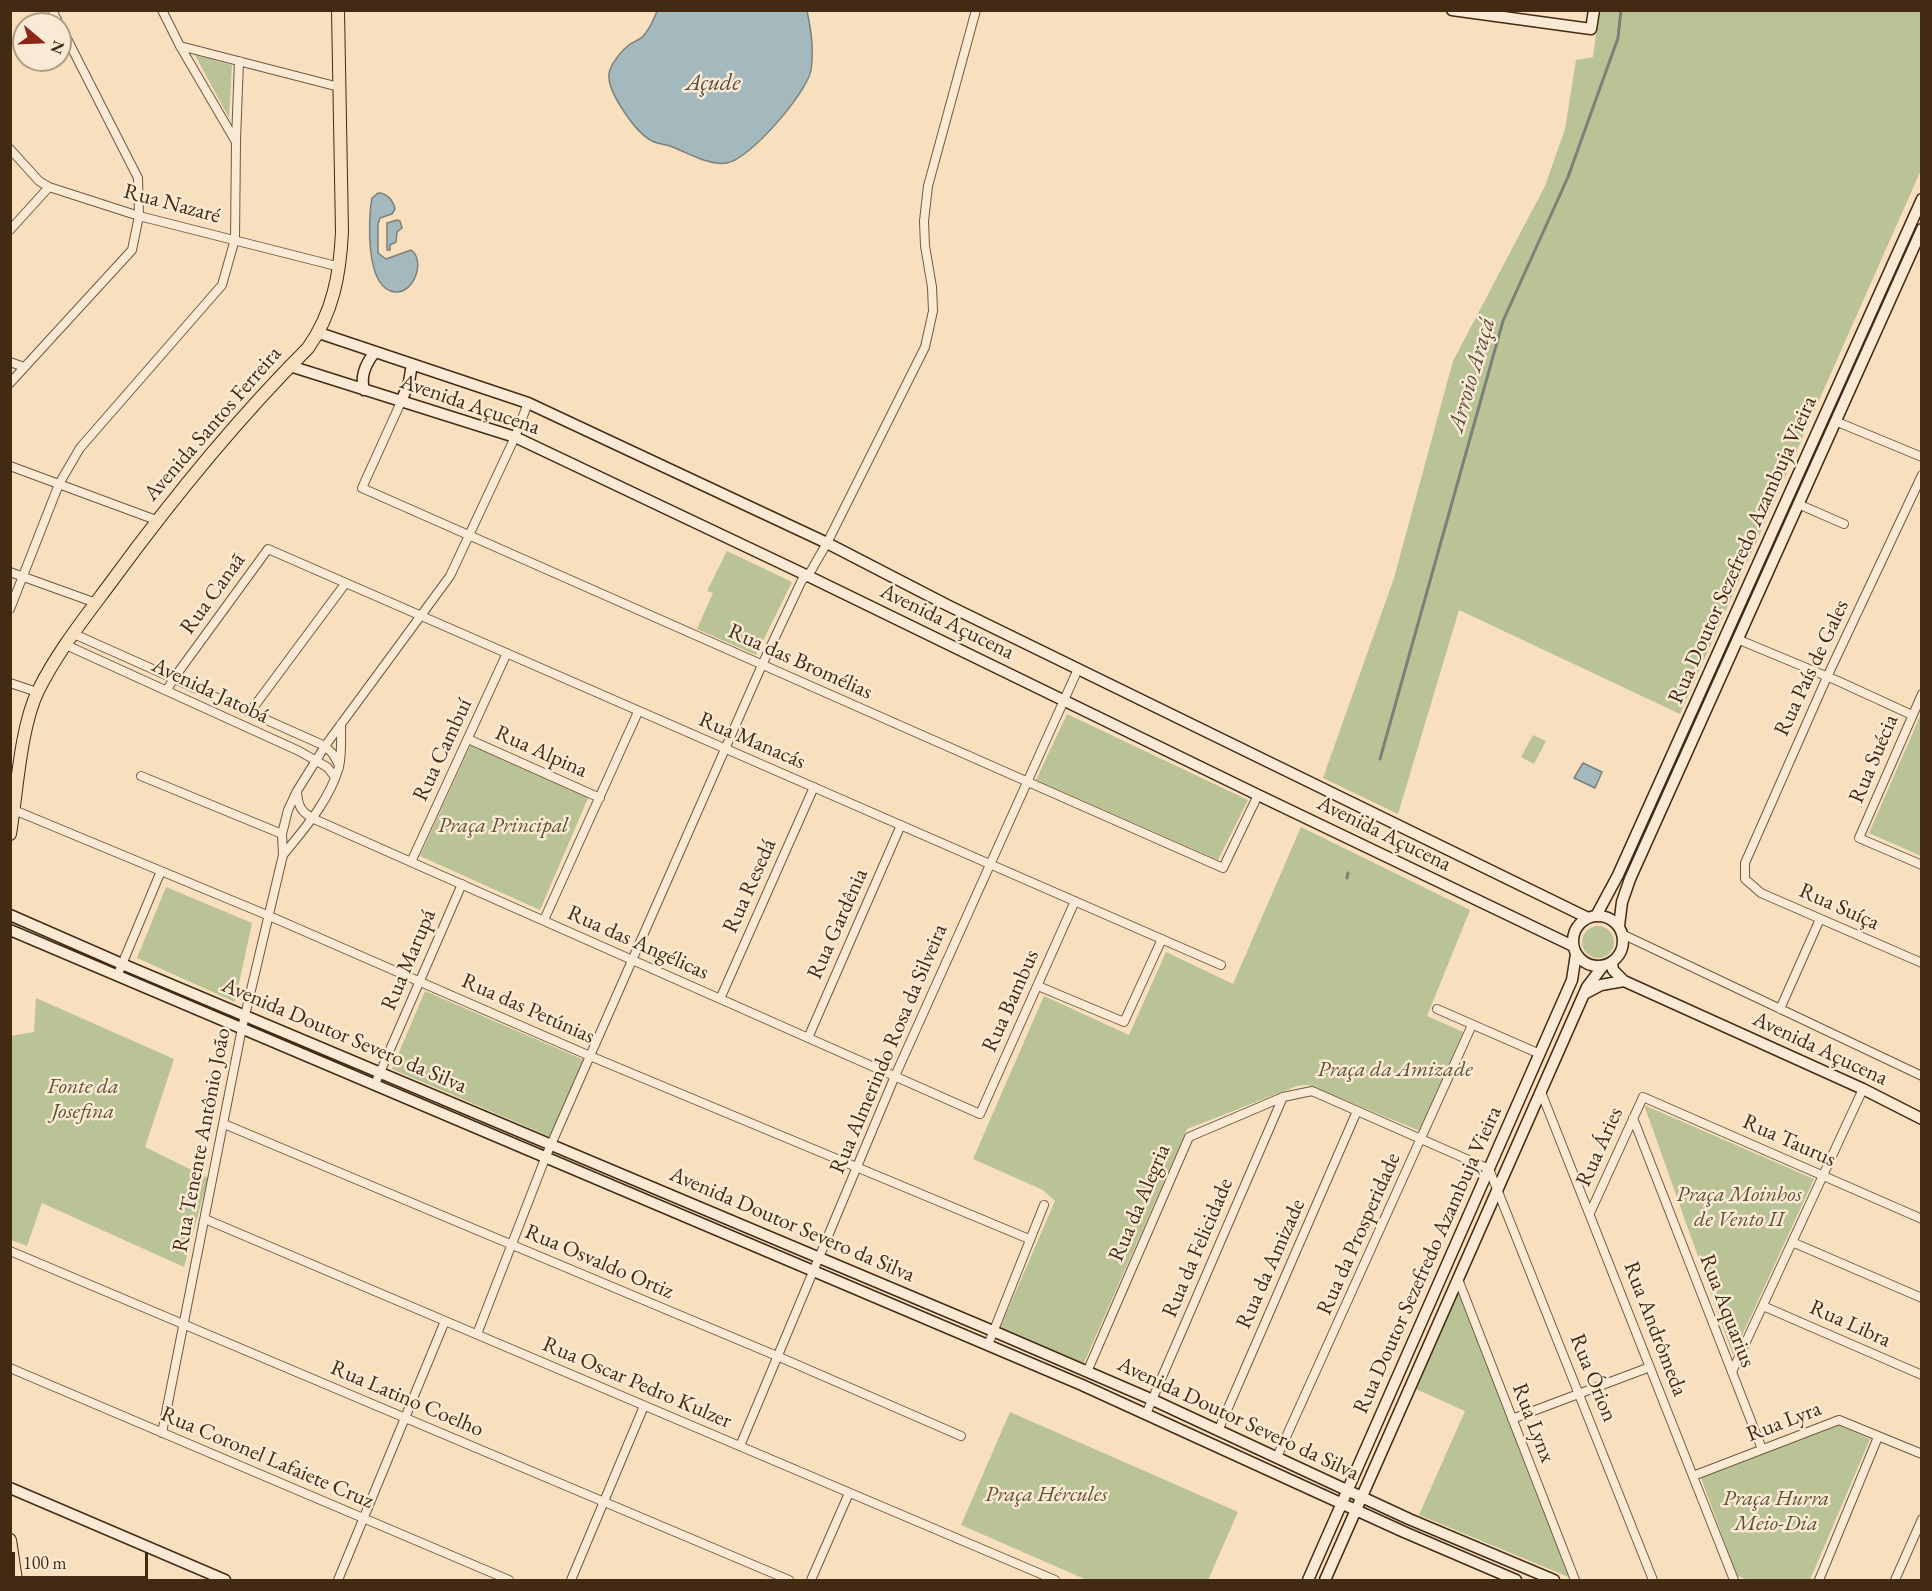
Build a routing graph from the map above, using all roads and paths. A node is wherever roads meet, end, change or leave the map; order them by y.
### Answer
1 (162, 10) edge
2 (338, 10) edge
3 (975, 10) edge
4 (1452, 10) edge
5 (1594, 10) edge
6 (180, 46) junction
7 (72, 49) edge
8 (239, 61) junction
9 (339, 87) junction
10 (236, 142) junction
11 (10, 149) edge
12 (49, 188) junction
13 (1922, 199) edge
14 (139, 216) junction
15 (1922, 229) edge
16 (10, 230) edge
17 (235, 239) junction
18 (340, 267) junction
19 (319, 333) junction
20 (375, 352) junction
21 (10, 362) edge
22 (412, 364) junction
23 (290, 366) junction
24 (24, 367) junction
25 (10, 383) edge
26 (364, 390) junction
27 (401, 402) junction
28 (528, 403) junction
29 (1835, 421) junction
30 (515, 437) junction
31 (1922, 457) edge
32 (10, 466) edge
33 (1922, 475) edge
34 (59, 484) junction
35 (1912, 496) junction
36 (1922, 500) edge
37 (1798, 504) junction
38 (156, 520) junction
39 (1844, 524) dead end
40 (469, 535) junction
41 (827, 543) junction
42 (268, 549) joint
43 (10, 572) edge
44 (24, 576) junction
45 (808, 576) junction
46 (345, 584) junction
47 (96, 603) junction
48 (10, 609) edge
49 (422, 616) junction
50 (74, 634) junction
51 (1737, 639) junction
52 (66, 645) junction
53 (507, 653) junction
54 (762, 665) junction
55 (150, 667) junction
56 (1078, 669) junction
57 (1827, 676) junction
58 (174, 678) junction
59 (144, 679) junction
60 (10, 683) edge
61 (167, 690) junction
62 (37, 692) junction
63 (1922, 694) edge
64 (1064, 701) junction
65 (250, 712) junction
66 (638, 712) junction
67 (1912, 715) junction
68 (341, 724) junction
69 (468, 739) junction
70 (326, 746) junction
71 (725, 749) junction
72 (316, 760) junction
73 (339, 765) junction
74 (141, 776) dead end
75 (335, 777) junction
76 (1027, 780) junction
77 (814, 787) junction
78 (297, 791) junction
79 (13, 792) edge
80 (1258, 795) junction
81 (600, 798) junction
82 (14, 810) junction
83 (314, 819) junction
84 (901, 825) junction
85 (10, 834) edge
86 (282, 834) junction
87 (283, 855) junction
88 (411, 862) junction
89 (989, 864) junction
90 (1922, 865) edge
91 (161, 871) junction
92 (1745, 879) joint
93 (462, 884) junction
94 (1075, 901) junction
95 (10, 915) edge
96 (267, 915) junction
97 (1592, 917) junction
98 (1820, 919) junction
99 (544, 920) junction
100 (10, 930) edge
101 (1621, 930) junction
102 (43, 936) junction
103 (1162, 939) junction
104 (1574, 950) junction
105 (632, 961) junction
106 (1922, 963) edge
107 (1607, 964) junction
108 (1221, 965) dead end
109 (120, 969) junction
110 (420, 981) junction
111 (1624, 981) junction
112 (1038, 986) junction
113 (1584, 994) junction
114 (720, 999) junction
115 (1437, 1009) dead end
116 (1780, 1009) junction
117 (245, 1016) junction
118 (1472, 1025) junction
119 (242, 1028) junction
120 (808, 1038) junction
121 (1540, 1054) junction
122 (590, 1056) junction
123 (380, 1072) junction
124 (895, 1076) junction
125 (1922, 1076) edge
126 (375, 1084) junction
127 (1863, 1089) junction
128 (1541, 1092) junction
129 (1643, 1096) joint
130 (1283, 1097) junction
131 (1357, 1111) junction
132 (980, 1114) joint
133 (1633, 1118) junction
134 (1922, 1119) edge
135 (224, 1124) junction
136 (1421, 1139) junction
137 (552, 1144) junction
138 (546, 1156) junction
139 (857, 1168) junction
140 (1489, 1169) junction
141 (1823, 1176) junction
142 (1498, 1188) junction
143 (1044, 1205) dead end
144 (1590, 1213) junction
145 (205, 1219) junction
146 (1922, 1220) edge
147 (1029, 1239) junction
148 (1792, 1242) junction
149 (512, 1245) junction
150 (10, 1251) edge
151 (820, 1257) junction
152 (814, 1270) junction
153 (1458, 1279) junction
154 (1922, 1298) edge
155 (1763, 1306) junction
156 (445, 1321) junction
157 (184, 1324) junction
158 (993, 1331) junction
159 (477, 1334) junction
160 (988, 1345) junction
161 (777, 1356) junction
162 (1650, 1367) junction
163 (10, 1368) edge
164 (1087, 1372) junction
165 (1732, 1372) junction
166 (1922, 1375) edge
167 (1580, 1393) junction
168 (1153, 1400) junction
169 (1387, 1402) junction
170 (644, 1406) junction
171 (1401, 1409) junction
172 (1146, 1414) junction
173 (405, 1418) junction
174 (1512, 1419) junction
175 (1218, 1431) junction
176 (162, 1433) junction
177 (961, 1436) dead end
178 (1878, 1437) junction
179 (740, 1446) junction
180 (1762, 1449) junction
181 (1922, 1454) edge
182 (1277, 1457) junction
183 (1693, 1476) junction
184 (10, 1488) edge
185 (1347, 1491) junction
186 (849, 1493) junction
187 (1362, 1498) junction
188 (604, 1502) junction
189 (1342, 1504) junction
190 (1357, 1510) junction
191 (364, 1518) junction
192 (1409, 1519) junction
193 (1922, 1519) edge
194 (1404, 1532) junction
195 (10, 1540) edge
196 (16, 1581) edge
197 (225, 1581) edge
198 (338, 1581) edge
199 (509, 1581) edge
200 (571, 1581) edge
201 (789, 1581) edge
202 (811, 1581) edge
203 (1055, 1581) edge
204 (1308, 1581) edge
205 (1325, 1581) edge
206 (1516, 1581) edge
207 (1554, 1581) edge
208 (1575, 1581) edge
209 (1653, 1581) edge
210 (1734, 1581) edge
211 (1819, 1581) edge
212 (1895, 1581) edge

1 - 6 street
2 - 9 main road, Avenida Santos Ferreira
3 - 41 street
4 - 5 main road
6 - 8 street
6 - 10 street
7 - 14 street
8 - 9 street
8 - 10 street
9 - 18 main road, Avenida Santos Ferreira
10 - 17 street
11 - 12 street, Rua Nazaré
12 - 14 street, Rua Nazaré
12 - 16 street
13 - 97 main road, Rua Doutor Sezefredo Azambuja Vieira
14 - 17 street, Rua Nazaré
14 - 24 street
15 - 29 main road, Rua Doutor Sezefredo Azambuja Vieira
17 - 18 street, Rua Nazaré
17 - 34 street
18 - 19 main road, Avenida Santos Ferreira
19 - 20 main road, Avenida Açucena
19 - 23 main road, Avenida Santos Ferreira
20 - 22 main road, Avenida Açucena
20 - 26 main road
21 - 24 street
22 - 27 main road
22 - 28 main road, Avenida Açucena
23 - 26 main road, Avenida Açucena
23 - 38 main road, Avenida Santos Ferreira
24 - 25 street
26 - 27 main road, Avenida Açucena
27 - 30 main road, Avenida Açucena
27 - 40 street, Rua das Bromélias
28 - 30 street, Rua Tenente Antônio João
28 - 41 main road, Avenida Açucena
29 - 31 street
29 - 37 main road, Rua Doutor Sezefredo Azambuja Vieira
30 - 40 street, Rua Tenente Antônio João
30 - 45 main road, Avenida Açucena
32 - 34 street
33 - 35 street, Rua País de Gales
34 - 38 street
34 - 44 street
35 - 36 street
35 - 57 street, Rua País de Gales
37 - 39 street
37 - 51 main road, Rua Doutor Sezefredo Azambuja Vieira
38 - 47 main road, Avenida Santos Ferreira
40 - 49 street, Rua Tenente Antônio João
40 - 54 street, Rua das Bromélias
41 - 45 street
41 - 56 main road, Avenida Açucena
42 - 46 street, Rua Manacás
42 - 58 street, Rua Canaã
43 - 44 street
44 - 47 street
44 - 48 street
45 - 54 street
45 - 64 main road, Avenida Açucena
46 - 49 street, Rua Manacás
46 - 65 street
47 - 50 main road, Avenida Santos Ferreira
49 - 53 street, Rua Manacás
49 - 68 street, Rua Tenente Antônio João
50 - 52 main road, Avenida Santos Ferreira
50 - 55 street, Avenida Jatobá
51 - 57 street
51 - 101 main road, Rua Doutor Sezefredo Azambuja Vieira
52 - 59 street, Avenida Jatobá
52 - 62 main road, Avenida Santos Ferreira
53 - 66 street, Rua Manacás
53 - 69 street, Rua Cambuí
54 - 71 street
54 - 76 street, Rua das Bromélias
55 - 58 street, Avenida Jatobá
55 - 59 street
56 - 64 street, Rua Almerindo Rosa da Silveira
56 - 97 main road, Avenida Açucena
57 - 67 street
57 - 92 street, Rua País de Gales
58 - 61 street, Rua Canaã
58 - 65 street, Avenida Jatobá
59 - 61 street, Avenida Jatobá
60 - 62 street
61 - 72 street, Avenida Jatobá
62 - 79 main road, Avenida Santos Ferreira
63 - 67 street, Rua Suécia
64 - 76 street, Rua Almerindo Rosa da Silveira
64 - 80 main road, Avenida Açucena
65 - 70 street, Avenida Jatobá
66 - 71 street, Rua Manacás
66 - 81 street
67 - 90 street, Rua Suécia
68 - 70 street, Rua Tenente Antônio João
68 - 73 street, Rua Tenente Antônio João
69 - 81 street, Rua Alpina
69 - 88 street, Rua Cambuí
70 - 72 street, Rua Tenente Antônio João
70 - 73 street
71 - 77 street, Rua Manacás
71 - 105 street
72 - 75 street, Avenida Jatobá
72 - 78 street, Rua Tenente Antônio João
73 - 75 street, Rua Tenente Antônio João
74 - 86 street
75 - 83 street, Rua Tenente Antônio João
76 - 80 street, Rua das Bromélias
76 - 89 street, Rua Almerindo Rosa da Silveira
77 - 84 street, Rua Manacás
77 - 114 street, Rua Resedá
78 - 83 street, Rua das Angélicas
78 - 86 street, Rua Tenente Antônio João
79 - 82 main road, Avenida Santos Ferreira
80 - 104 main road, Avenida Açucena
81 - 99 street
82 - 85 main road, Avenida Santos Ferreira
82 - 91 street, Rua das Petúnias
83 - 87 street, Rua Tenente Antônio João
83 - 88 street, Rua das Angélicas
84 - 89 street, Rua Manacás
84 - 120 street, Rua Gardênia
86 - 87 street, Rua Tenente Antônio João
87 - 96 street, Rua Tenente Antônio João
88 - 93 street, Rua das Angélicas
89 - 94 street, Rua Manacás
89 - 124 street, Rua Almerindo Rosa da Silveira
91 - 96 street, Rua das Petúnias
91 - 109 street
92 - 98 street, Rua Suíça
93 - 99 street, Rua das Angélicas
93 - 110 street, Rua Marupá
94 - 103 street, Rua Manacás
94 - 112 street, Rua Bambus
95 - 102 main road, Avenida Doutor Severo da Silva
96 - 110 street, Rua das Petúnias
96 - 117 street, Rua Tenente Antônio João
97 - 101 main road
97 - 104 main road
98 - 106 street, Rua Suíça
98 - 116 street
99 - 105 street, Rua das Angélicas
100 - 102 main road, Avenida Doutor Severo da Silva
101 - 107 main road
101 - 116 street, Avenida Açucena
102 - 109 main road, Avenida Doutor Severo da Silva
103 - 108 street, Rua Manacás
103 - 112 street
104 - 107 main road
104 - 121 main road, Rua Doutor Sezefredo Azambuja Vieira
105 - 114 street, Rua das Angélicas
105 - 122 street
107 - 111 main road, Avenida Açucena
107 - 113 main road, Rua Doutor Sezefredo Azambuja Vieira
109 - 117 main road, Avenida Doutor Severo da Silva
109 - 119 main road, Avenida Doutor Severo da Silva
110 - 122 street, Rua das Petúnias
110 - 123 street, Rua Marupá
111 - 113 main road
111 - 127 main road, Avenida Açucena
112 - 132 street, Rua Bambus
113 - 128 main road, Rua Doutor Sezefredo Azambuja Vieira
114 - 120 street, Rua das Angélicas
115 - 118 street
116 - 125 street, Avenida Açucena
117 - 119 street, Rua Tenente Antônio João
117 - 123 main road, Avenida Doutor Severo da Silva
118 - 121 street
118 - 136 street, Rua da Prosperidade
119 - 126 main road, Avenida Doutor Severo da Silva
119 - 135 street, Rua Tenente Antônio João
120 - 124 street, Rua das Angélicas
121 - 140 main road, Rua Doutor Sezefredo Azambuja Vieira
122 - 137 street
122 - 139 street, Rua das Petúnias
123 - 126 street, Rua Marupá
123 - 137 main road, Avenida Doutor Severo da Silva
124 - 132 street, Rua das Angélicas
124 - 139 street, Rua Almerindo Rosa da Silveira
126 - 138 main road, Avenida Doutor Severo da Silva
127 - 134 main road, Avenida Açucena
127 - 141 street
128 - 142 main road, Rua Doutor Sezefredo Azambuja Vieira
128 - 144 street, Rua Andrômeda
129 - 133 street, Rua Áries
129 - 141 street, Rua Taurus
130 - 131 street, Rua da Alegria
130 - 164 street, Rua da Alegria
130 - 168 street, Rua da Felicidade
131 - 136 street, Rua da Alegria
131 - 175 street, Rua da Amizade
133 - 144 street, Rua Áries
133 - 165 street, Rua Aquarius
135 - 145 street, Rua Tenente Antônio João
135 - 149 street, Rua Osvaldo Ortiz
136 - 140 street, Rua da Alegria
136 - 182 street, Rua da Prosperidade
137 - 138 street
137 - 151 main road, Avenida Doutor Severo da Silva
138 - 149 street
138 - 152 main road, Avenida Doutor Severo da Silva
139 - 147 street, Rua das Petúnias
139 - 151 street, Rua Almerindo Rosa da Silveira
140 - 142 street
140 - 169 main road, Rua Doutor Sezefredo Azambuja Vieira
141 - 146 street, Rua Taurus
141 - 148 street
142 - 153 main road, Rua Doutor Sezefredo Azambuja Vieira
142 - 167 street, Rua Órion
143 - 147 street
144 - 162 street, Rua Andrômeda
145 - 156 street, Rua Oscar Pedro Kulzer
145 - 157 street, Rua Tenente Antônio João
147 - 158 street
148 - 154 street
148 - 155 street
149 - 159 street
149 - 161 street, Rua Osvaldo Ortiz
150 - 157 street, Rua Latino Coelho
151 - 152 street, Rua Almerindo Rosa da Silveira
151 - 158 main road, Avenida Doutor Severo da Silva
152 - 160 main road, Avenida Doutor Severo da Silva
152 - 161 street, Rua Almerindo Rosa da Silveira
153 - 171 main road, Rua Doutor Sezefredo Azambuja Vieira
153 - 174 street, Rua Lynx
155 - 165 street
155 - 166 street, Rua Libra
156 - 159 street, Rua Oscar Pedro Kulzer
156 - 173 street
157 - 173 street, Rua Latino Coelho
157 - 176 street, Rua Tenente Antônio João
158 - 160 street
158 - 164 main road, Avenida Doutor Severo da Silva
159 - 170 street, Rua Oscar Pedro Kulzer
160 - 172 main road, Avenida Doutor Severo da Silva
161 - 177 street, Rua Osvaldo Ortiz
161 - 179 street, Rua Almerindo Rosa da Silveira
162 - 167 street
162 - 183 street, Rua Andrômeda
163 - 176 street, Rua Coronel Lafaiete Cruz
164 - 168 main road, Avenida Doutor Severo da Silva
165 - 180 street, Rua Aquarius
167 - 174 street
167 - 209 street, Rua Órion
168 - 172 street, Rua da Felicidade
168 - 175 main road, Avenida Doutor Severo da Silva
169 - 171 main road
169 - 185 main road, Rua Doutor Sezefredo Azambuja Vieira
170 - 179 street, Rua Oscar Pedro Kulzer
170 - 188 street
171 - 187 main road, Rua Doutor Sezefredo Azambuja Vieira
172 - 189 main road, Avenida Doutor Severo da Silva
173 - 188 street, Rua Latino Coelho
173 - 191 street
174 - 208 street, Rua Lynx
175 - 182 main road, Avenida Doutor Severo da Silva
176 - 191 street, Rua Coronel Lafaiete Cruz
178 - 180 street, Rua Lyra
178 - 181 street, Rua Lyra
178 - 211 street
179 - 186 street, Rua Oscar Pedro Kulzer
180 - 183 street, Rua Lyra
182 - 185 main road, Avenida Doutor Severo da Silva
183 - 210 street, Rua Andrômeda
184 - 197 main road
185 - 187 main road, Avenida Doutor Severo da Silva
185 - 189 main road, Rua Doutor Sezefredo Azambuja Vieira
186 - 202 street
186 - 203 street, Rua Oscar Pedro Kulzer
187 - 190 main road, Rua Doutor Sezefredo Azambuja Vieira
187 - 192 main road, Avenida Doutor Severo da Silva
188 - 200 street
188 - 201 street, Rua Latino Coelho
189 - 190 main road, Avenida Doutor Severo da Silva
189 - 204 main road, Rua Doutor Sezefredo Azambuja Vieira
190 - 194 main road, Avenida Doutor Severo da Silva
190 - 205 main road, Rua Doutor Sezefredo Azambuja Vieira
191 - 198 street
191 - 199 street, Rua Coronel Lafaiete Cruz
192 - 194 main road
192 - 207 main road, Avenida Doutor Severo da Silva
193 - 212 street
194 - 206 main road, Avenida Doutor Severo da Silva
195 - 196 main road

